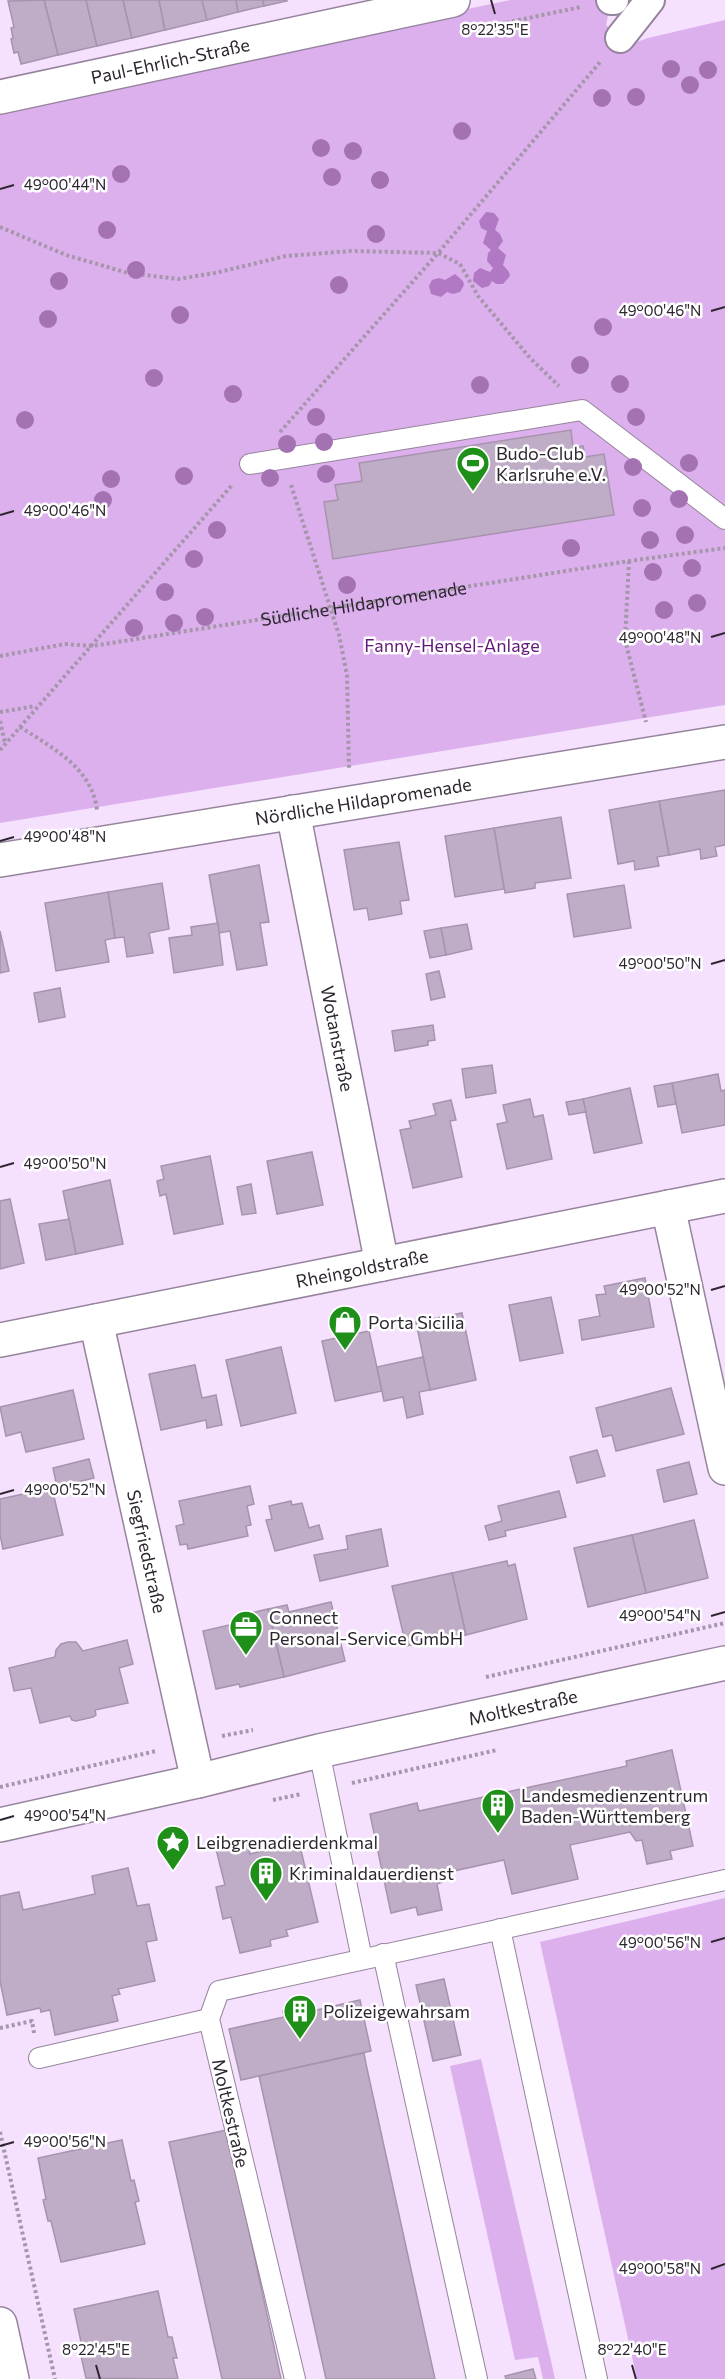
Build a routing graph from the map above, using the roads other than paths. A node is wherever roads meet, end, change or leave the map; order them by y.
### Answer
1 (453, 0) edge
2 (650, 0) edge
3 (620, 38) road end
4 (0, 97) edge
5 (250, 464) road end
6 (725, 519) edge
7 (725, 742) edge
8 (293, 812) junction
9 (0, 860) edge
10 (725, 1196) edge
11 (668, 1207) junction
12 (382, 1264) junction
13 (96, 1321) junction
14 (0, 1340) edge
15 (725, 1468) edge
16 (725, 1663) edge
17 (319, 1751) junction
18 (198, 1781) junction
19 (0, 1825) edge
20 (725, 1880) edge
21 (500, 1929) junction
22 (383, 1954) junction
23 (362, 1959) junction
24 (209, 2019) junction
25 (39, 2058) dead end
26 (0, 2324) edge
27 (12, 2379) edge
28 (294, 2379) edge
29 (477, 2379) edge
30 (597, 2379) edge

1 - 4 street, Paul-Ehrlich-Straße
2 - 3 street
5 - 6 lane
7 - 8 street, Nördliche Hildapromenade
8 - 9 street, Nördliche Hildapromenade
8 - 12 street, Wotanstraße
10 - 11 street, Rheingoldstraße
11 - 12 street, Rheingoldstraße
11 - 15 street
12 - 13 street, Rheingoldstraße
13 - 14 street, Rheingoldstraße
13 - 18 street, Siegfriedstraße
16 - 17 street, Moltkestraße
17 - 18 street, Moltkestraße
17 - 23 lane
18 - 19 street, Moltkestraße
20 - 21 lane
21 - 22 lane
21 - 30 lane
22 - 23 lane
22 - 29 lane
23 - 24 lane
24 - 25 lane
24 - 28 lane, Moltkestraße
26 - 27 street

